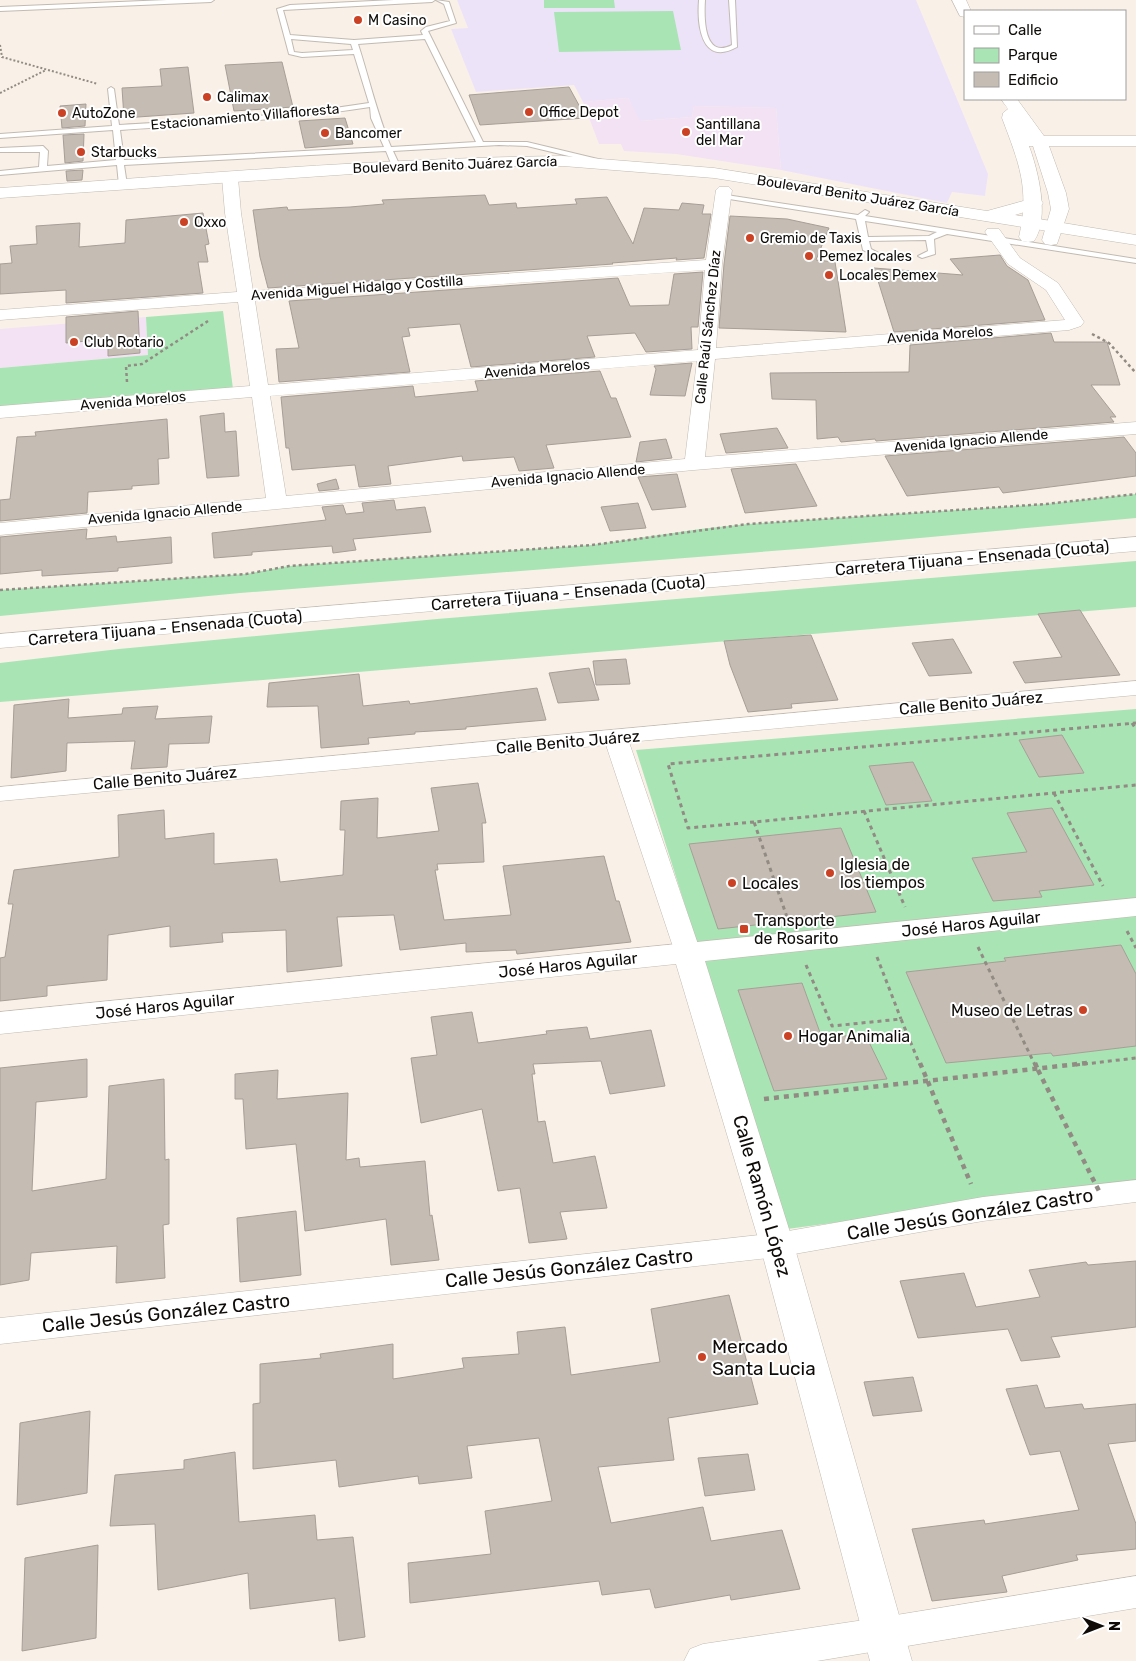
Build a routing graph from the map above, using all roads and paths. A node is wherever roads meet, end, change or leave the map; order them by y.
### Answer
1 (211, 0) edge
2 (432, 0) edge
3 (439, 0) edge
4 (702, 0) edge
5 (732, 0) edge
6 (0, 8) edge
7 (288, 37) junction
8 (427, 37) junction
9 (354, 42) junction
10 (0, 45) edge
11 (357, 52) junction
12 (47, 70) junction
13 (111, 89) joint
14 (0, 94) edge
15 (1011, 101) edge
16 (373, 104) junction
17 (117, 128) junction
18 (0, 136) edge
19 (1136, 142) edge
20 (481, 144) junction
21 (1021, 147) junction
22 (1041, 147) junction
23 (388, 149) junction
24 (0, 150) edge
25 (1136, 154) edge
26 (120, 163) junction
27 (606, 164) junction
28 (396, 166) junction
29 (43, 169) junction
30 (0, 173) edge
31 (229, 173) junction
32 (418, 181) dead end
33 (124, 193) junction
34 (252, 193) dead end
35 (724, 193) junction
36 (0, 194) edge
37 (213, 195) dead end
38 (1034, 203) junction
39 (0, 209) edge
40 (1060, 209) junction
41 (863, 215) junction
42 (983, 216) junction
43 (952, 228) junction
44 (1030, 231) junction
45 (1053, 234) junction
46 (995, 235) junction
47 (1114, 237) junction
48 (930, 238) junction
49 (864, 239) junction
50 (1136, 240) edge
51 (1136, 254) edge
52 (878, 255) dead end
53 (922, 256) dead end
54 (1136, 261) edge
55 (714, 264) junction
56 (247, 297) junction
57 (224, 298) junction
58 (0, 315) edge
59 (1073, 324) junction
60 (707, 355) junction
61 (1136, 373) edge
62 (260, 391) junction
63 (127, 402) junction
64 (0, 412) edge
65 (1136, 428) edge
66 (694, 464) junction
67 (1136, 494) edge
68 (277, 503) junction
69 (1136, 528) edge
70 (0, 529) edge
71 (1136, 544) edge
72 (0, 590) edge
73 (0, 624) edge
74 (0, 641) edge
75 (1136, 688) edge
76 (1135, 723) edge
77 (1136, 729) edge
78 (615, 737) junction
79 (1136, 785) edge
80 (1054, 793) junction
81 (0, 794) edge
82 (864, 811) junction
83 (754, 822) junction
84 (1126, 908) edge
85 (967, 923) junction
86 (915, 930) junction
87 (868, 934) junction
88 (796, 941) junction
89 (688, 954) junction
90 (901, 1020) junction
91 (0, 1023) edge
92 (1136, 1058) edge
93 (1038, 1070) junction
94 (927, 1082) junction
95 (734, 1102) junction
96 (1136, 1190) edge
97 (1101, 1195) junction
98 (983, 1209) junction
99 (777, 1245) junction
100 (0, 1331) edge
101 (1136, 1592) edge
102 (887, 1648) edge
103 (703, 1661) edge

1 - 6 lane
2 - 7 lane
3 - 8 lane
4 - 5 lane
7 - 9 lane
7 - 11 lane
8 - 9 lane
8 - 20 lane
9 - 11 lane
10 - 12 path
11 - 16 lane
12 - 13 path
12 - 14 path
13 - 17 lane
15 - 21 main road
15 - 22 main road
16 - 17 lane, Estacionamiento Villafloresta
16 - 23 lane
17 - 18 lane, Estacionamiento Villafloresta
17 - 26 lane
19 - 22 main road
20 - 23 lane
20 - 27 lane
21 - 22 main road
21 - 38 main road
22 - 25 main road
22 - 40 main road
23 - 28 lane
23 - 31 lane
24 - 29 lane
26 - 29 lane
26 - 31 lane
26 - 33 lane
27 - 28 main road, Boulevard Benito Juárez García
27 - 42 main road, Boulevard Benito Juárez García
28 - 31 main road, Boulevard Benito Juárez García
29 - 30 lane
31 - 33 main road, Boulevard Benito Juárez García
31 - 34 main road, Boulevard Benito Juárez García
31 - 37 main road, Boulevard Benito Juárez García
31 - 56 street
32 - 35 main road, Boulevard Benito Juárez García
33 - 36 main road, Boulevard Benito Juárez García
33 - 39 main road, Boulevard Benito Juárez García
35 - 41 main road, Boulevard Benito Juárez García
35 - 55 street, Calle Raúl Sánchez Díaz
38 - 42 main road
38 - 44 main road
40 - 45 main road
40 - 47 main road
41 - 43 main road, Boulevard Benito Juárez García
41 - 49 lane
42 - 44 main road, Boulevard Benito Juárez García
43 - 46 main road, Boulevard Benito Juárez García
43 - 48 lane
44 - 45 main road
44 - 46 main road, Boulevard Benito Juárez García
45 - 47 main road
45 - 51 main road
46 - 54 lane
46 - 59 street
47 - 50 main road
48 - 49 lane
48 - 53 lane
49 - 52 lane
55 - 56 street, Avenida Miguel Hidalgo y Costilla
55 - 60 street, Calle Raúl Sánchez Díaz
56 - 57 street, Avenida Miguel Hidalgo y Costilla
56 - 62 street
57 - 58 street, Avenida Miguel Hidalgo y Costilla
57 - 63 path
59 - 60 street, Avenida Morelos
59 - 61 path
60 - 62 street, Avenida Morelos
60 - 66 street, Calle Raúl Sánchez Díaz
62 - 63 street, Avenida Morelos
62 - 68 street
63 - 64 street, Avenida Morelos
65 - 66 street, Avenida Ignacio Allende
66 - 68 street, Avenida Ignacio Allende
67 - 72 path
68 - 70 street, Avenida Ignacio Allende
69 - 73 main road, Carretera Tijuana - Ensenada (Cuota)
71 - 74 main road, Carretera Tijuana - Ensenada (Cuota)
75 - 78 street, Calle Benito Juárez
76 - 77 path
76 - 83 path
78 - 81 street, Calle Benito Juárez
78 - 89 street, Calle Ramón López
79 - 80 path
80 - 82 path
80 - 84 path
82 - 83 path
82 - 86 path
83 - 88 path
84 - 85 main road, José Haros Aguilar
85 - 86 main road, José Haros Aguilar
85 - 93 path
86 - 87 main road, José Haros Aguilar
87 - 88 main road, José Haros Aguilar
87 - 90 path
88 - 89 main road, José Haros Aguilar
88 - 90 path
89 - 91 main road, José Haros Aguilar
89 - 95 main road, Calle Ramón López
90 - 94 path
92 - 93 path
93 - 94 path
93 - 97 path, bridge
94 - 95 path
94 - 98 path
95 - 99 main road, Calle Ramón López
96 - 97 street, Calle Jesús González Castro
97 - 98 street, Calle Jesús González Castro
98 - 99 street, Calle Jesús González Castro
99 - 100 street, Calle Jesús González Castro
99 - 102 main road, Calle Ramón López
101 - 102 street
102 - 103 street

